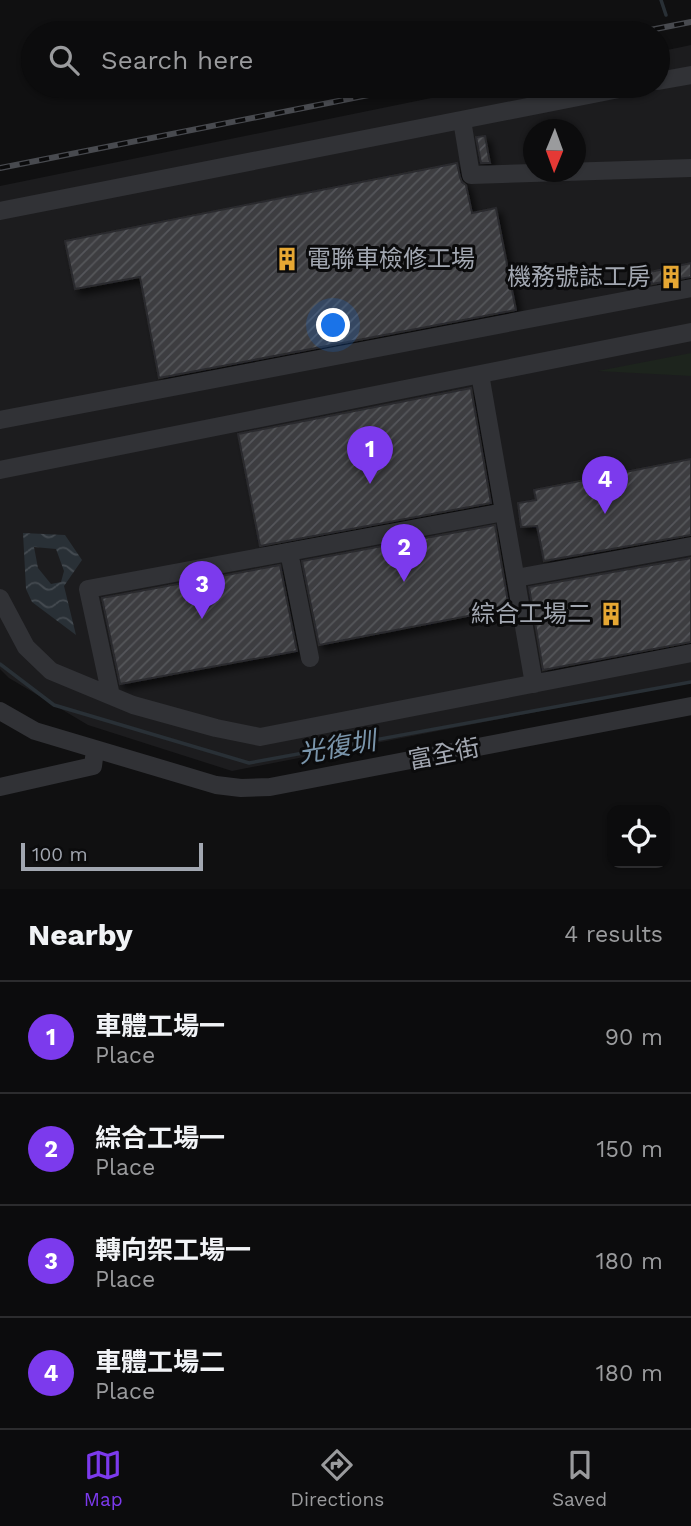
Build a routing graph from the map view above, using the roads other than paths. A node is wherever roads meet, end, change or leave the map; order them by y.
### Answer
1 (691, 75) edge
2 (670, 79) edge
3 (573, 98) edge
4 (462, 120) junction
5 (691, 168) edge
6 (0, 211) edge
7 (691, 288) edge
8 (691, 332) edge
9 (481, 374) junction
10 (0, 420) edge
11 (0, 470) edge
12 (504, 512) junction
13 (691, 546) edge
14 (289, 552) junction
15 (516, 578) junction
16 (0, 598) edge
17 (691, 653) edge
18 (310, 658) dead end
19 (534, 684) junction
20 (111, 696) junction
21 (691, 706) edge
22 (0, 710) edge
23 (95, 750) junction
24 (0, 787) edge

1 - 2 street
3 - 4 street
4 - 5 street
4 - 6 street
7 - 10 street
8 - 9 street
9 - 11 street
9 - 12 street
12 - 14 street
12 - 15 street
13 - 15 street
14 - 18 street
14 - 20 street
15 - 19 street
16 - 20 street
17 - 19 street
19 - 20 street
21 - 23 street, 富全街
22 - 23 street, 富全街
23 - 24 street

